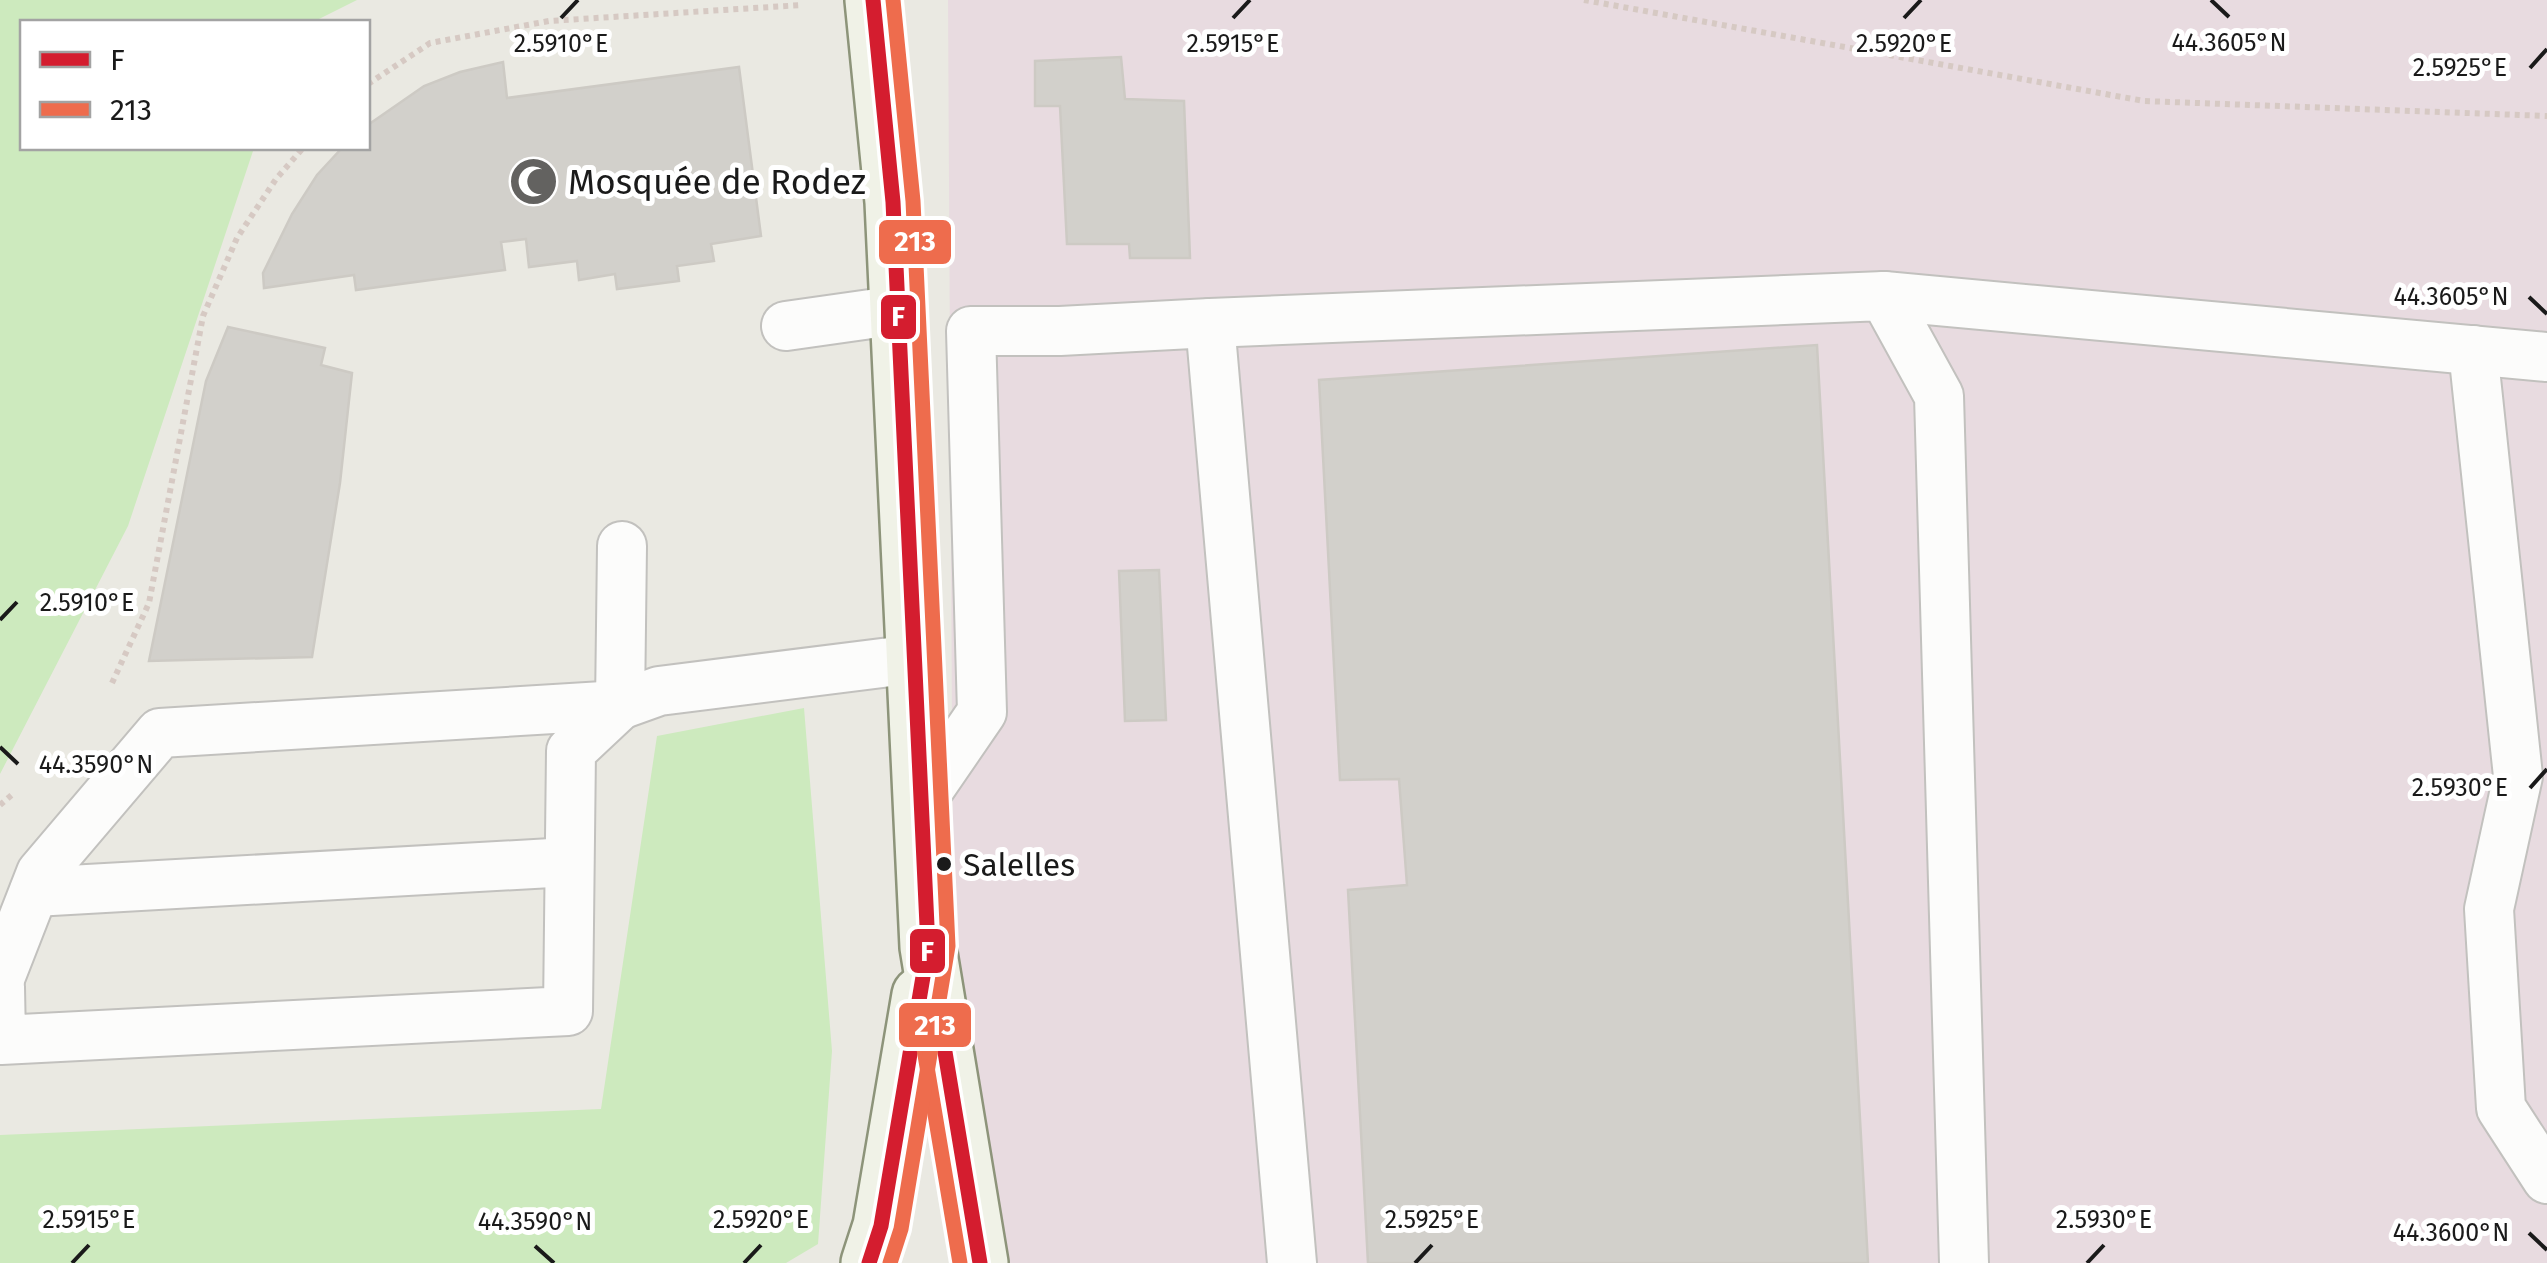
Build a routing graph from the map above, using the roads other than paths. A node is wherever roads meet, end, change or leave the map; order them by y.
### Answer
1 (873, 0) edge
2 (1884, 296) junction
3 (899, 310) junction
4 (1210, 323) junction
5 (786, 326) dead end
6 (2474, 350) junction
7 (2547, 356) edge
8 (622, 546) dead end
9 (914, 660) junction
10 (620, 706) junction
11 (921, 800) junction
12 (570, 862) junction
13 (34, 892) junction
14 (928, 947) junction
15 (0, 978) edge
16 (0, 987) edge
17 (2547, 1179) edge
18 (869, 1263) edge
19 (980, 1263) edge
20 (1292, 1263) edge
21 (1964, 1263) edge

1 - 3 main road
2 - 4 lane
2 - 6 lane
2 - 21 lane
3 - 5 lane
3 - 9 main road
4 - 11 lane
4 - 20 lane
6 - 7 lane
6 - 17 lane
8 - 10 lane
9 - 10 lane
9 - 11 main road
10 - 12 lane
10 - 13 lane
11 - 14 main road
12 - 13 lane
12 - 16 lane
13 - 15 lane
14 - 18 main road
14 - 19 main road

